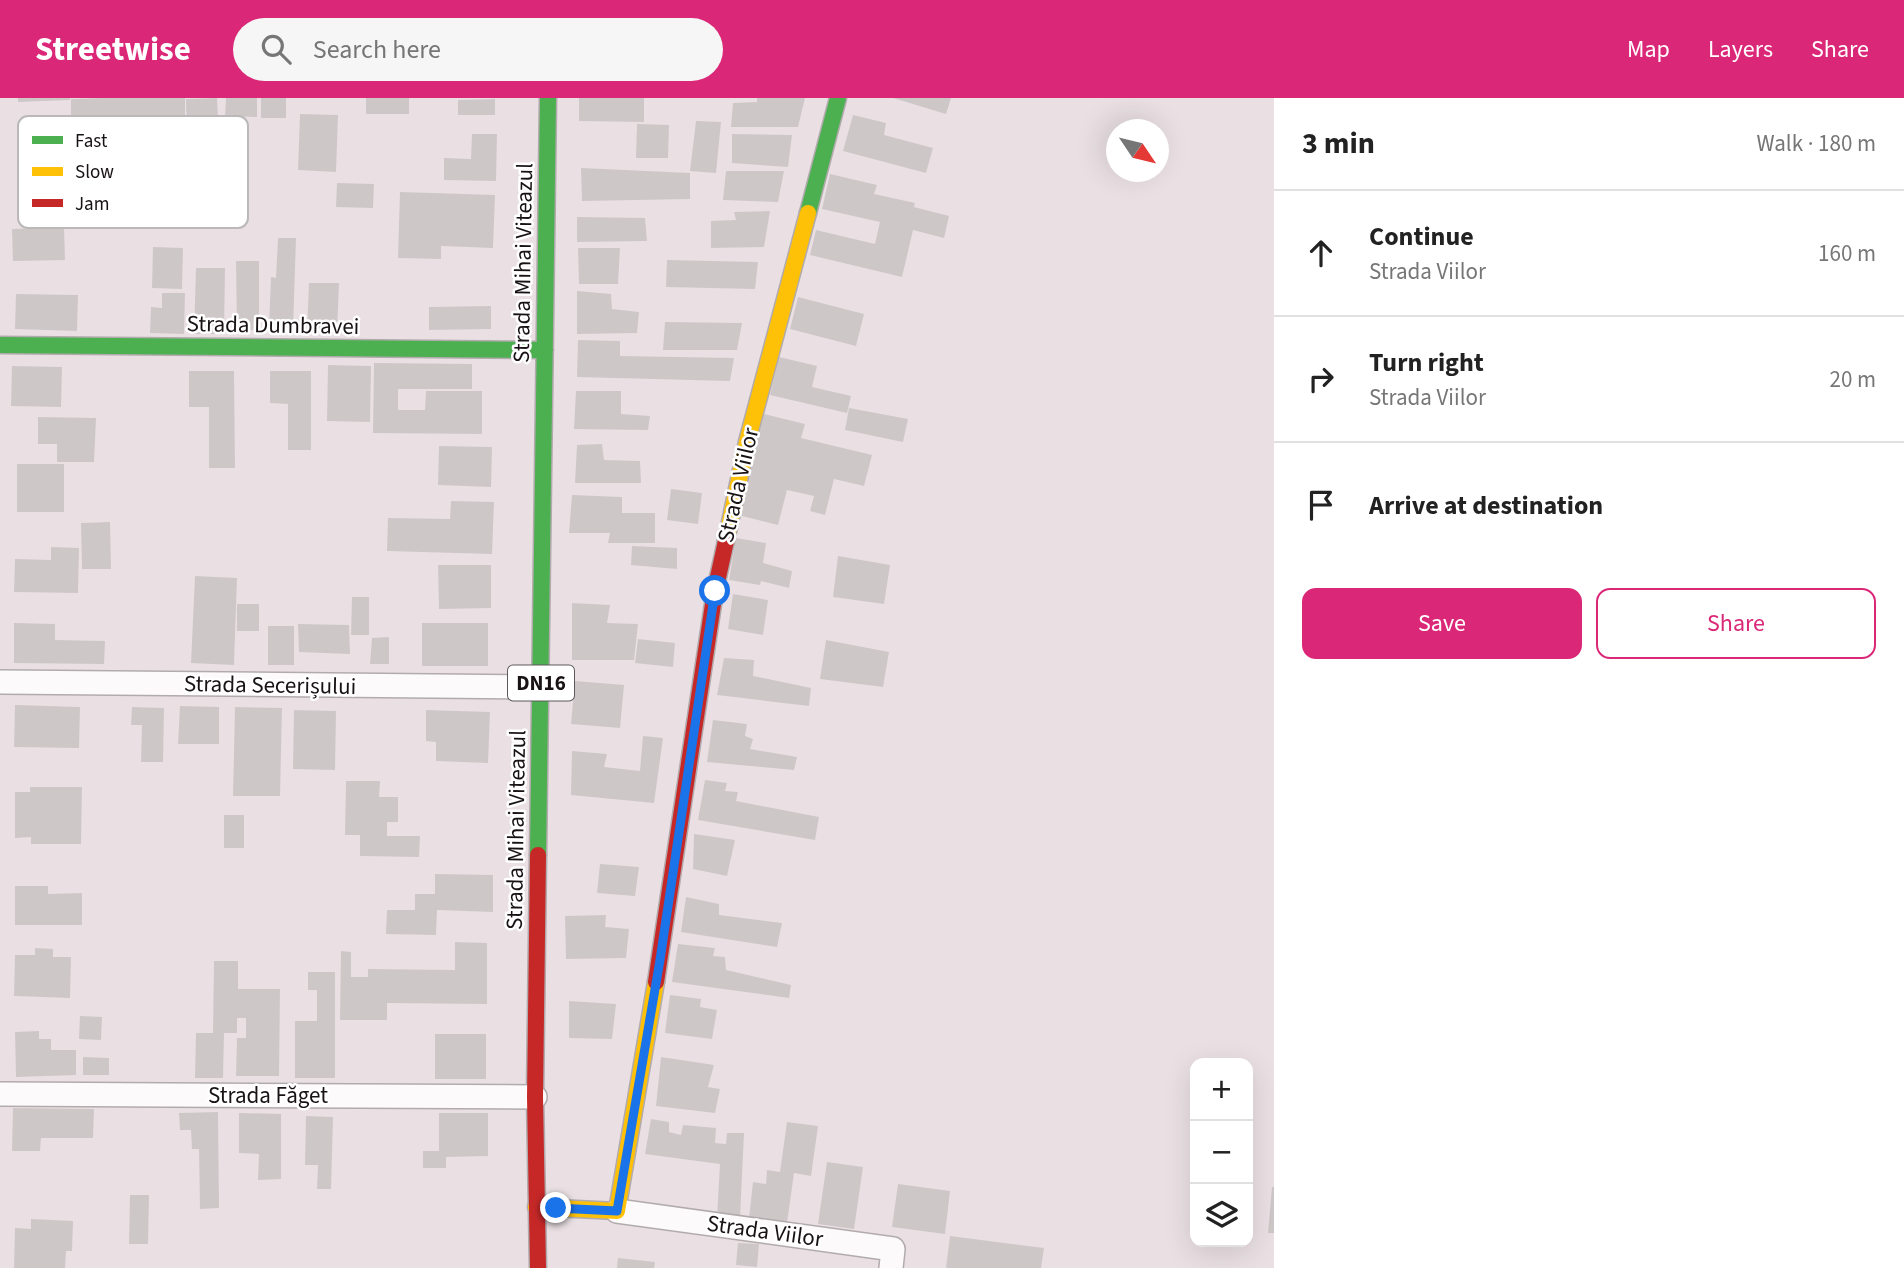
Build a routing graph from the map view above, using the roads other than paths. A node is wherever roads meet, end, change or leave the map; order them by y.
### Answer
1 (548, 98) edge
2 (838, 98) edge
3 (0, 345) edge
4 (545, 350) junction
5 (0, 682) edge
6 (541, 687) junction
7 (0, 1094) edge
8 (535, 1097) junction
9 (536, 1207) junction
10 (617, 1211) junction
11 (538, 1268) edge
12 (891, 1268) edge

1 - 4 main road, Strada Mihai Viteazul / DN16
2 - 10 main road, Strada Viilor
3 - 4 main road, Strada Dumbravei
4 - 6 main road, Strada Mihai Viteazul / DN16
5 - 6 street, Strada Secerișului
6 - 8 main road, Strada Mihai Viteazul / DN16
7 - 8 street, Strada Făget
8 - 9 main road, Strada Mihai Viteazul / DN16
9 - 10 main road, Strada Viilor
9 - 11 main road, Strada Mihai Viteazul / DN16
10 - 12 street, Strada Viilor

